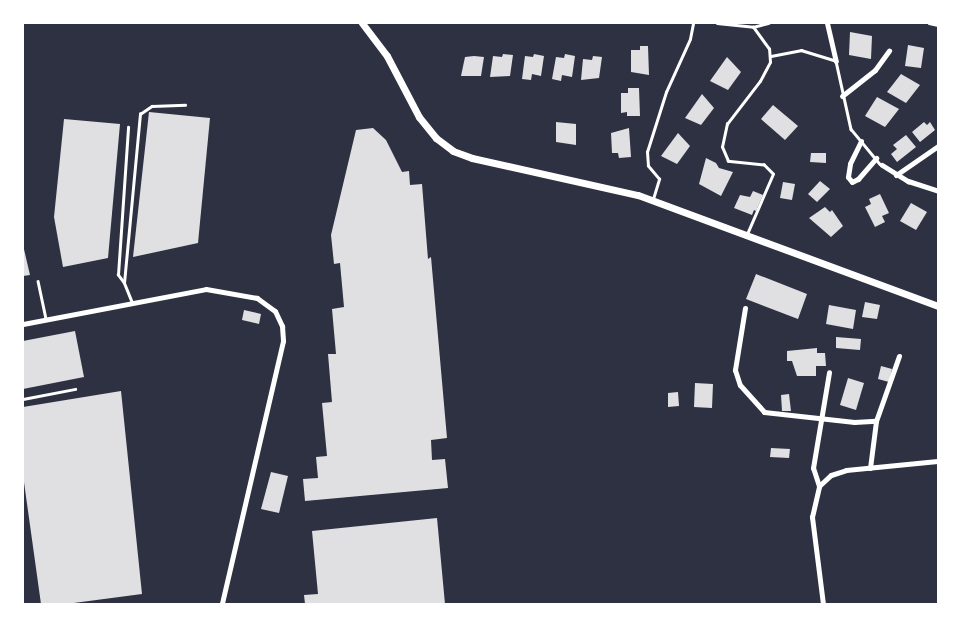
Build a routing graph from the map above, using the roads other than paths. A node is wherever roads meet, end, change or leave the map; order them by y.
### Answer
1 (362, 23) edge
2 (693, 23) edge
3 (717, 23) edge
4 (768, 23) edge
5 (827, 23) edge
6 (929, 23) edge
7 (938, 25) edge
8 (752, 27) junction
9 (889, 51) dead end
10 (771, 56) junction
11 (836, 61) junction
12 (842, 96) junction
13 (185, 105) dead end
14 (128, 127) dead end
15 (861, 141) junction
16 (938, 146) edge
17 (876, 158) junction
18 (882, 165) joint
19 (896, 175) junction
20 (938, 191) edge
21 (653, 200) junction
22 (747, 234) junction
23 (38, 281) dead end
24 (124, 283) junction
25 (132, 303) junction
26 (938, 306) edge
27 (744, 308) dead end
28 (46, 319) junction
29 (23, 324) edge
30 (899, 356) dead end
31 (829, 372) dead end
32 (75, 389) dead end
33 (23, 399) edge
34 (820, 419) junction
35 (876, 421) junction
36 (938, 461) edge
37 (870, 468) junction
38 (819, 486) junction
39 (222, 604) edge
40 (823, 604) edge

1 - 21 street
2 - 21 lane
3 - 8 lane
4 - 8 lane
5 - 11 street
6 - 7 lane
8 - 10 lane
9 - 12 street
10 - 11 lane
10 - 22 lane
11 - 12 lane
12 - 15 lane
13 - 24 lane
14 - 24 lane
15 - 17 lane
15 - 17 street
16 - 19 street
17 - 18 lane
18 - 19 street
19 - 20 street
21 - 22 street
22 - 26 street
23 - 28 lane
24 - 25 lane
25 - 28 street
25 - 39 street
27 - 34 street
28 - 29 street
30 - 35 street
31 - 34 street
32 - 33 lane
34 - 35 street
34 - 38 street
35 - 37 street
36 - 37 street
37 - 38 street
38 - 40 street

